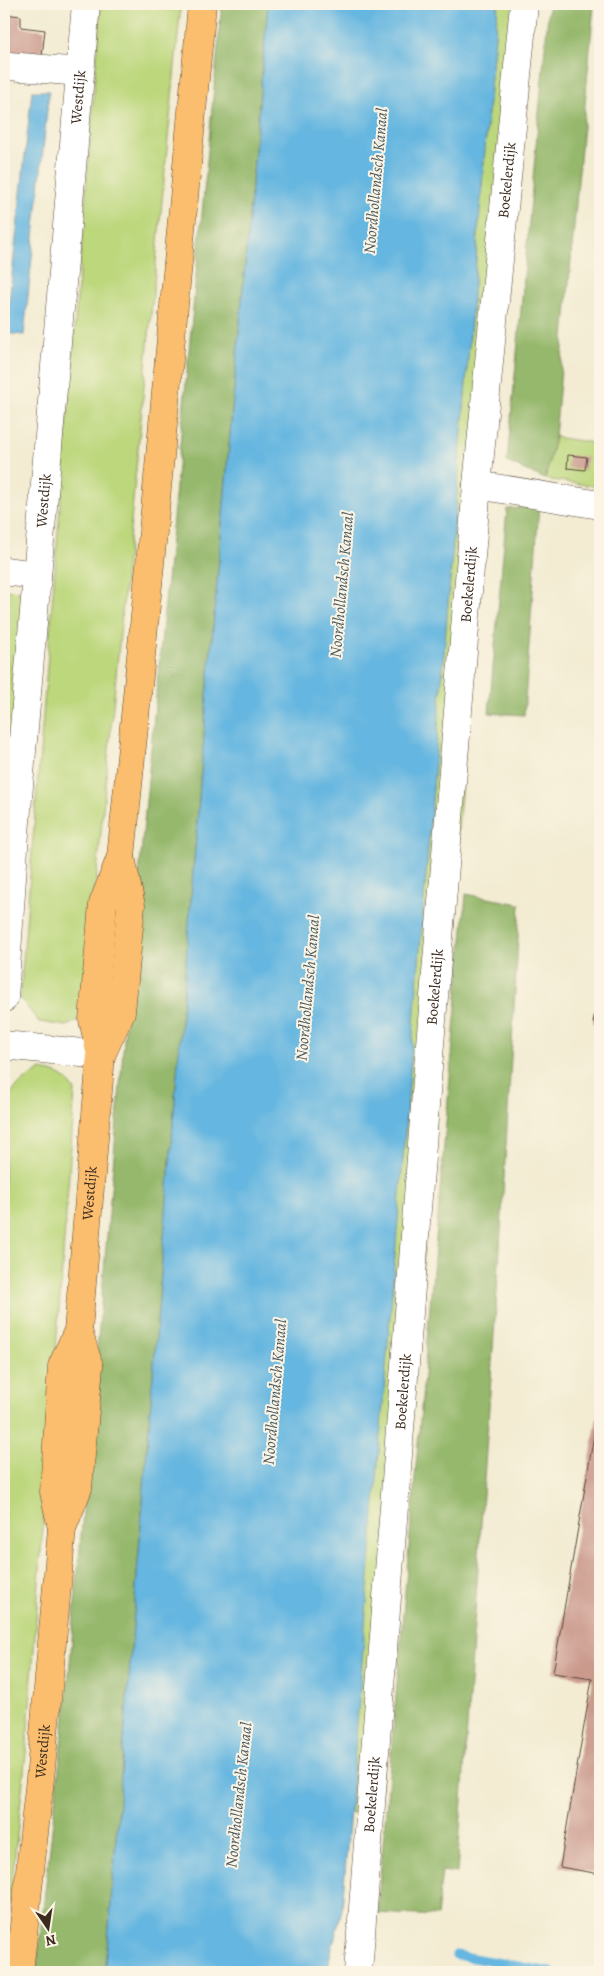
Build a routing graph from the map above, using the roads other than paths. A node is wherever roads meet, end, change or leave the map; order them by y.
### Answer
1 (86, 4) edge
2 (202, 4) edge
3 (524, 4) edge
4 (9, 66) dead end
5 (80, 72) junction
6 (477, 485) junction
7 (600, 505) edge
8 (4, 571) edge
9 (37, 575) junction
10 (4, 998) edge
11 (4, 1045) edge
12 (101, 1055) junction
13 (19, 1972) edge
14 (358, 1972) edge

1 - 5 street, Westdijk
2 - 12 main road, Westdijk
3 - 6 street, Boekelerdijk
4 - 5 street
5 - 9 street, Westdijk
6 - 7 street
6 - 14 street, Boekelerdijk
8 - 9 street
9 - 10 street, Westdijk
11 - 12 street
12 - 13 main road, Westdijk

